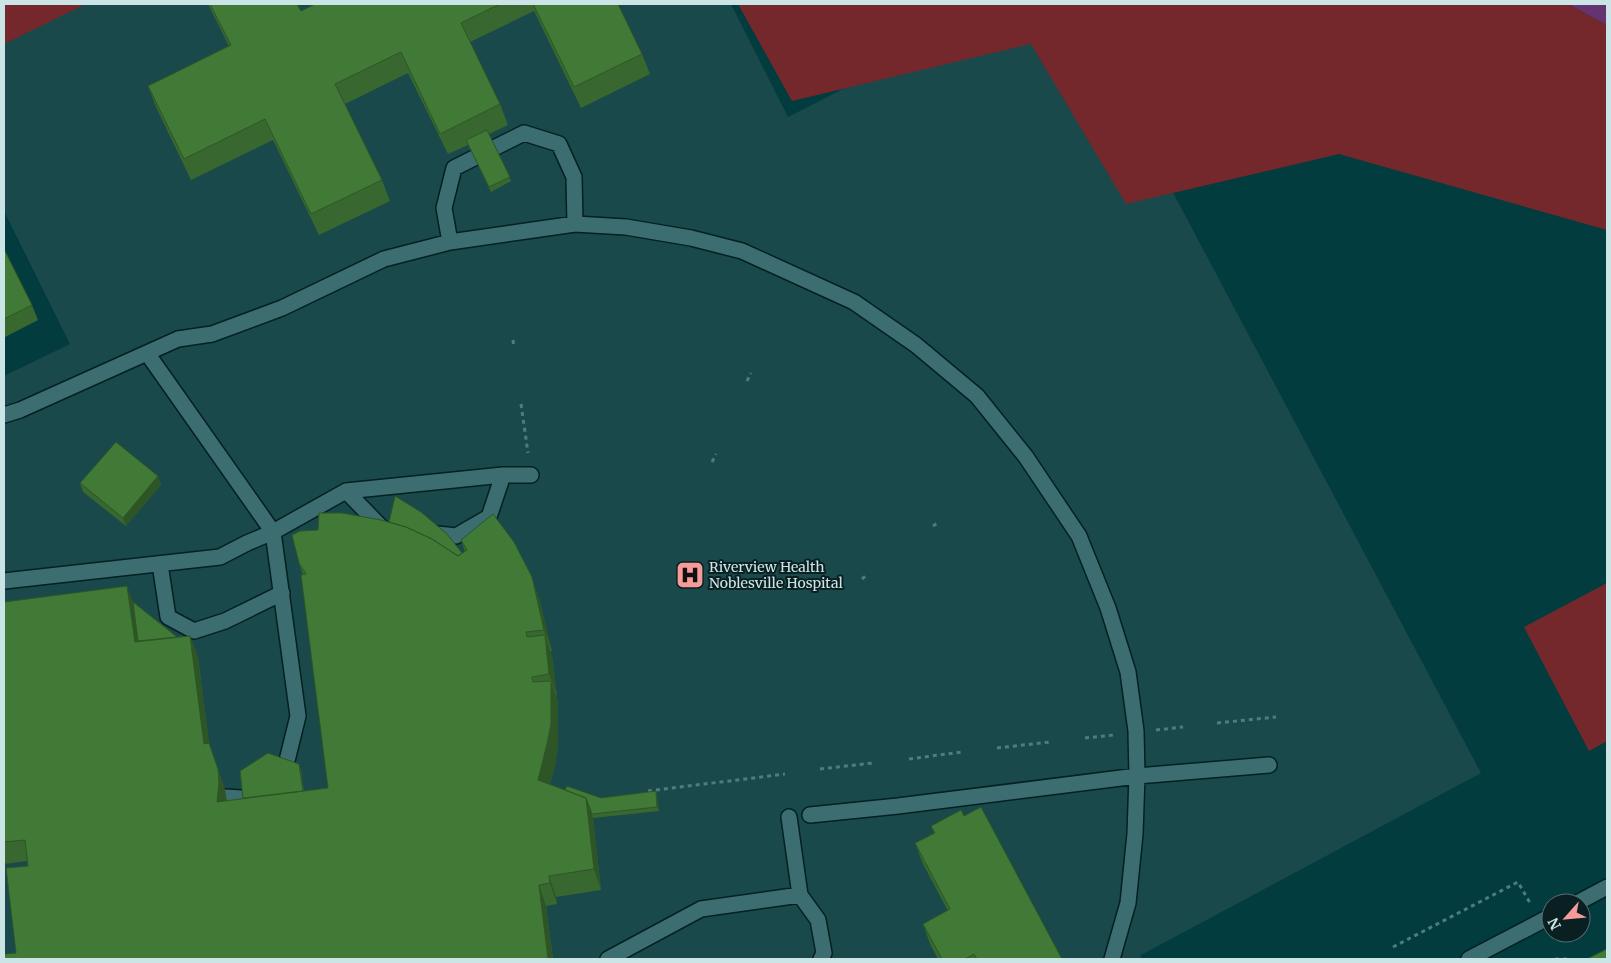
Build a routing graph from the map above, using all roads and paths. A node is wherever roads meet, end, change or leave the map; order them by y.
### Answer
1 (575, 224) junction
2 (450, 242) junction
3 (513, 340) dead end
4 (514, 348) dead end
5 (147, 354) junction
6 (751, 373) dead end
7 (747, 381) dead end
8 (521, 404) dead end
9 (4, 415) edge
10 (716, 454) dead end
11 (528, 456) dead end
12 (712, 462) dead end
13 (503, 476) junction
14 (530, 476) dead end
15 (346, 491) junction
16 (939, 522) dead end
17 (933, 526) dead end
18 (274, 532) junction
19 (160, 564) junction
20 (868, 574) dead end
21 (862, 579) dead end
22 (4, 581) edge
23 (282, 593) junction
24 (1276, 716) dead end
25 (1217, 723) dead end
26 (1183, 727) dead end
27 (1150, 730) dead end
28 (1117, 734) dead end
29 (1086, 738) dead end
30 (1050, 742) dead end
31 (997, 748) dead end
32 (962, 752) dead end
33 (909, 759) dead end
34 (873, 763) dead end
35 (1269, 765) dead end
36 (820, 770) dead end
37 (785, 774) dead end
38 (1137, 776) junction
39 (648, 791) edge
40 (226, 797) dead end
41 (810, 815) dead end
42 (789, 817) dead end
43 (1607, 887) edge
44 (800, 895) junction
45 (1591, 896) edge
46 (1531, 904) dead end
47 (1541, 921) edge
48 (1393, 947) dead end
49 (608, 959) edge
50 (821, 959) edge
51 (1112, 959) edge
52 (1469, 959) edge
53 (1555, 959) edge
54 (1571, 959) edge

1 - 2 street
1 - 2 street
1 - 38 street
2 - 5 street
3 - 4 path
5 - 9 street
5 - 18 street
6 - 7 path
8 - 11 path
10 - 12 path
13 - 14 street
13 - 15 street
13 - 15 street
15 - 18 street
16 - 17 path
18 - 19 street
18 - 23 street
19 - 22 street
19 - 23 street
20 - 21 path
23 - 40 street
24 - 25 path
26 - 27 path
28 - 29 path
30 - 31 path
32 - 33 path
34 - 36 path
35 - 38 street
37 - 39 path
38 - 41 street
38 - 51 street
42 - 44 street
43 - 45 street
44 - 49 street
44 - 50 street
46 - 48 path
47 - 52 street
53 - 54 path

